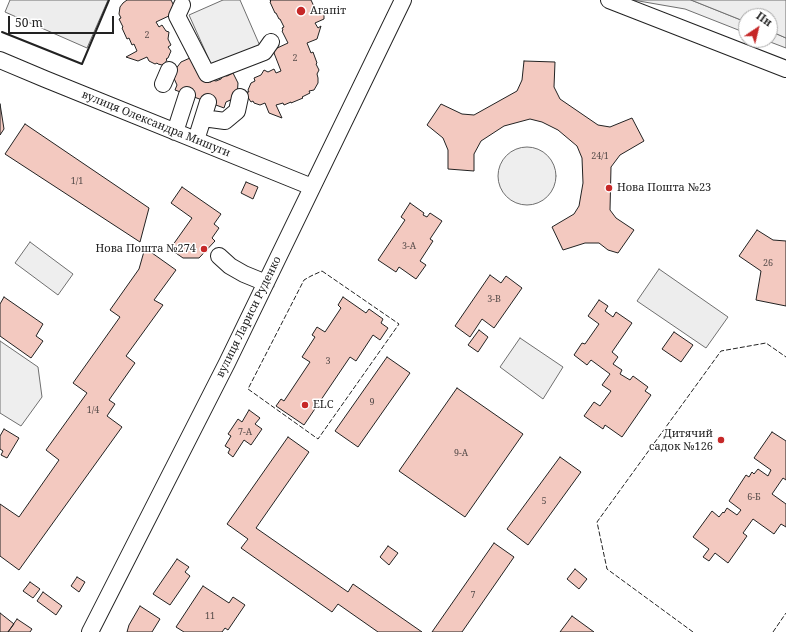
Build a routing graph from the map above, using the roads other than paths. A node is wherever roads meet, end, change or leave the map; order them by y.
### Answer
1 (403, 0) edge
2 (609, 0) edge
3 (182, 5) dead end
4 (271, 42) dead end
5 (0, 60) edge
6 (786, 69) edge
7 (187, 95) dead end
8 (240, 97) dead end
9 (208, 102) dead end
10 (203, 118) junction
11 (175, 132) junction
12 (196, 140) junction
13 (312, 187) junction
14 (219, 256) dead end
15 (266, 283) junction
16 (90, 632) edge

1 - 13 street, вулиця Лариси Руденко
2 - 6 street
3 - 4 street
5 - 11 street, вулиця Олександра Мишуги
7 - 11 street
8 - 10 street
9 - 10 street
10 - 12 street
11 - 12 street, вулиця Олександра Мишуги
12 - 13 street, вулиця Олександра Мишуги
13 - 15 street, вулиця Лариси Руденко
14 - 15 street
15 - 16 street, вулиця Лариси Руденко

